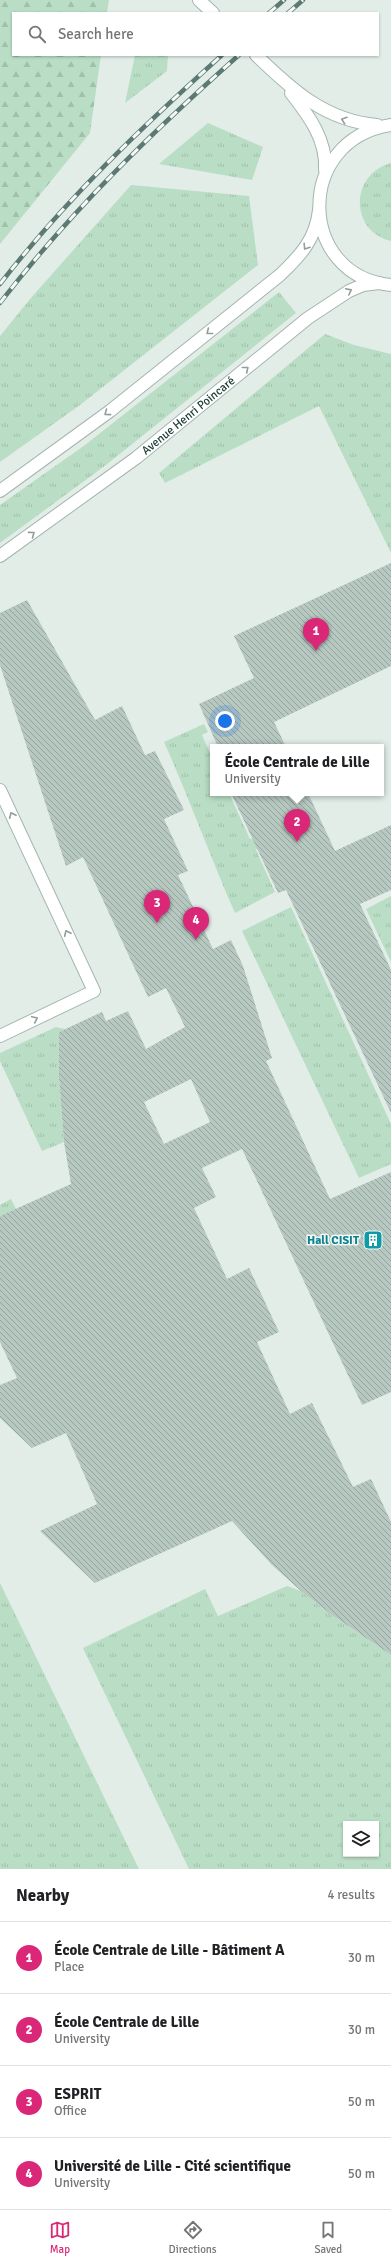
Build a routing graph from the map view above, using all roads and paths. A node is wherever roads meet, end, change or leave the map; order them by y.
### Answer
1 (200, 0) edge
2 (212, 12) edge
3 (257, 56) edge
4 (279, 77) junction
5 (387, 125) edge
6 (325, 173) junction
7 (319, 210) junction
8 (385, 284) edge
9 (0, 491) edge
10 (0, 556) edge
11 (0, 790) edge
12 (0, 1036) edge

1 - 2 street
3 - 4 street
5 -> 4 street
4 - 6 street
5 - 6 street
6 - 7 street
7 - 8 street
7 -> 9 street
10 -> 8 street, Avenue Henri Poincaré
12 -> 11 street

